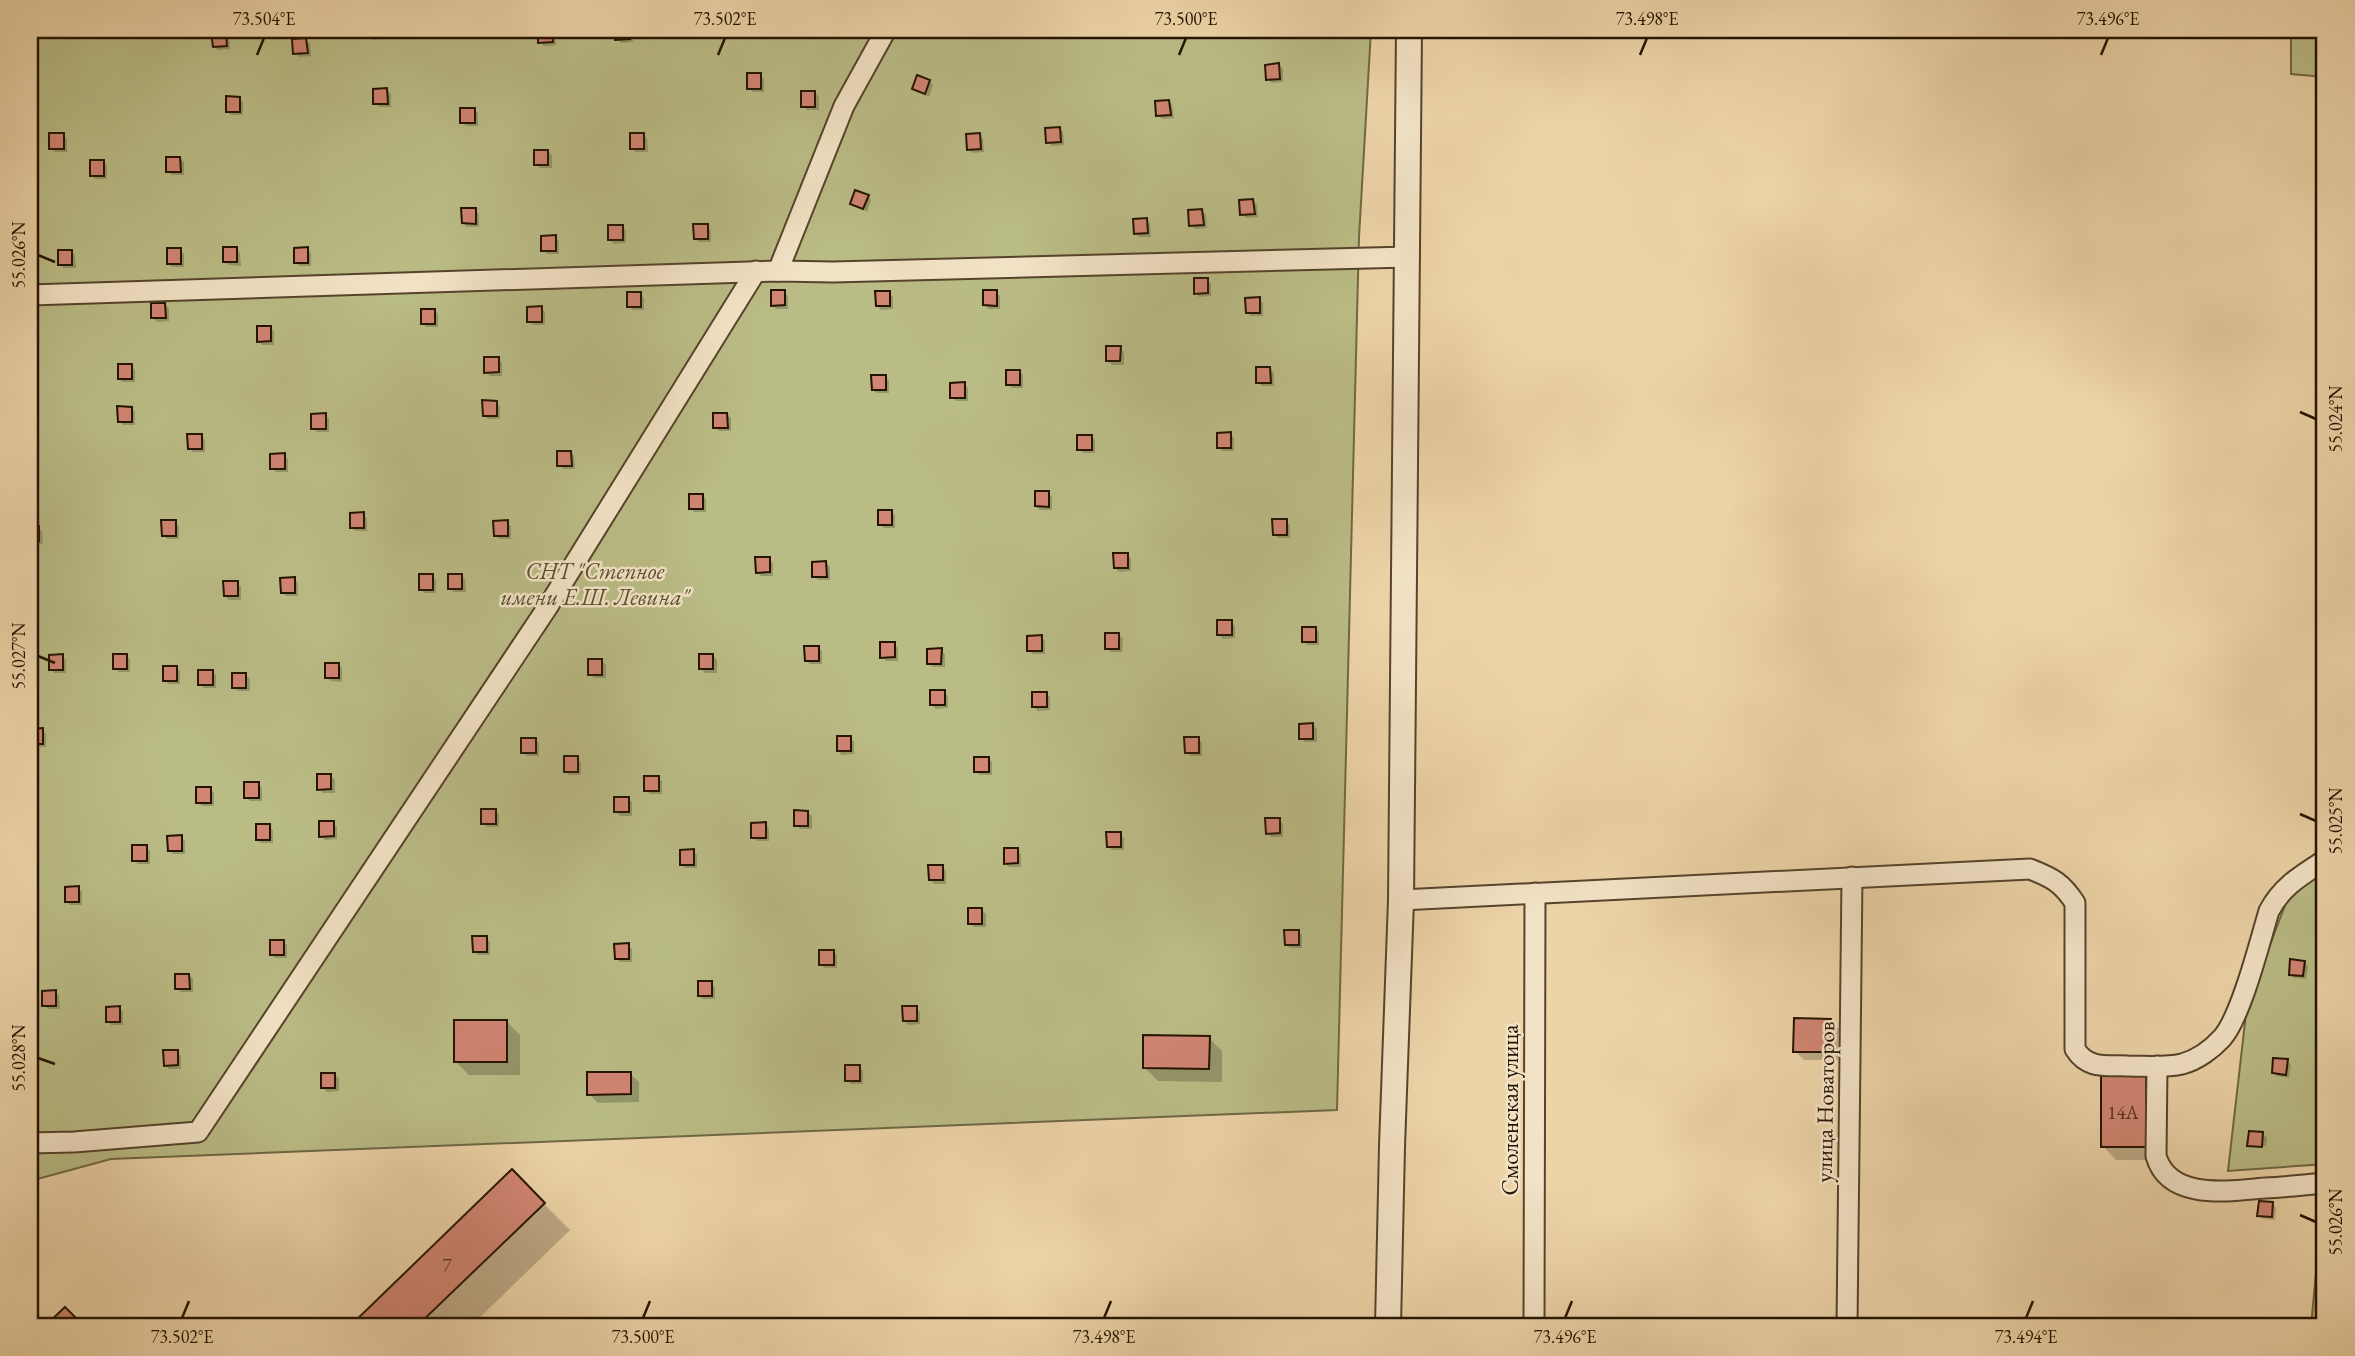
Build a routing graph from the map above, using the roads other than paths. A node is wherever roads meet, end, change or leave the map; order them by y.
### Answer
1 (886, 30) edge
2 (1409, 30) edge
3 (1409, 257) junction
4 (756, 271) junction
5 (778, 271) junction
6 (30, 295) edge
7 (2325, 860) edge
8 (1852, 877) junction
9 (1535, 893) junction
10 (1401, 900) junction
11 (2157, 1066) junction
12 (30, 1143) edge
13 (2325, 1183) edge
14 (1388, 1326) edge
15 (1534, 1326) edge
16 (1847, 1326) edge

1 - 5 street
2 - 3 street
3 - 5 street
3 - 10 street
4 - 5 street
4 - 6 street
4 - 12 street
7 - 11 street
8 - 9 street
8 - 11 street
8 - 16 street, улица Новаторов
9 - 10 street
9 - 15 street, Смоленская улица
10 - 14 street
11 - 13 street

